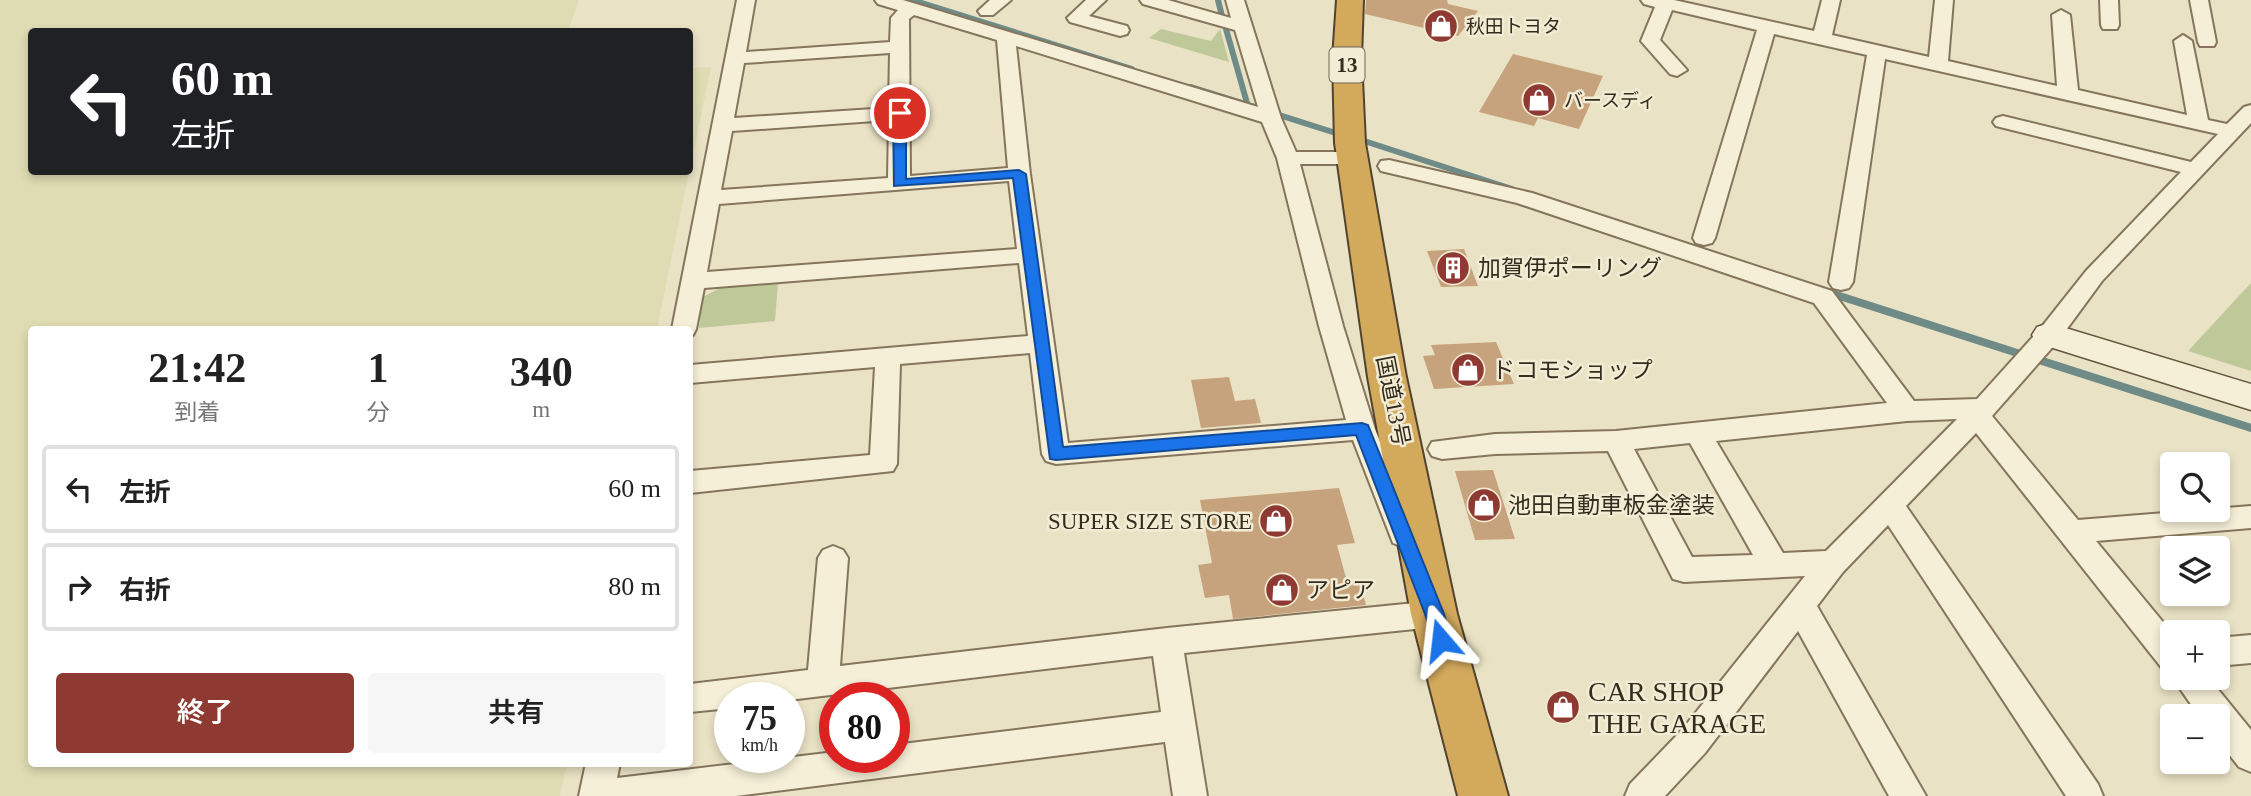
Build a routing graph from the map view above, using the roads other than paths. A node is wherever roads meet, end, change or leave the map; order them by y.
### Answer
1 (746, 0) edge
2 (884, 0) edge
3 (1097, 0) edge
4 (1149, 0) edge
5 (1235, 0) edge
6 (1350, 0) edge
7 (1831, 0) edge
8 (1944, 0) edge
9 (2109, 0) edge
10 (2199, 0) edge
11 (1658, 2) edge
12 (1714, 7) edge
13 (911, 8) junction
14 (2061, 15) dead end
15 (1243, 24) junction
16 (2110, 25) dead end
17 (1767, 26) junction
18 (1120, 30) dead end
19 (1006, 38) junction
20 (1822, 39) junction
21 (2183, 41) dead end
22 (2207, 42) dead end
23 (900, 47) junction
24 (1877, 51) junction
25 (736, 58) junction
26 (1938, 65) junction
27 (1676, 70) dead end
28 (2068, 94) junction
29 (1268, 111) junction
30 (2251, 111) edge
31 (900, 113) junction
32 (2003, 122) dead end
33 (2199, 124) junction
34 (723, 125) junction
35 (2232, 131) junction
36 (1361, 149) junction
37 (1288, 158) junction
38 (2195, 169) junction
39 (1019, 174) junction
40 (899, 183) junction
41 (709, 198) junction
42 (1704, 238) dead end
43 (1030, 255) junction
44 (693, 281) junction
45 (1841, 282) dead end
46 (685, 326) edge
47 (1041, 343) junction
48 (2037, 349) junction
49 (888, 358) junction
50 (693, 374) edge
51 (2251, 397) edge
52 (1907, 411) junction
53 (1980, 412) junction
54 (1362, 429) junction
55 (1698, 433) junction
56 (1616, 441) junction
57 (1441, 449) dead end
58 (693, 482) edge
59 (1889, 504) junction
60 (2251, 517) edge
61 (2070, 532) junction
62 (832, 558) dead end
63 (1833, 563) junction
64 (1773, 565) junction
65 (1800, 605) junction
66 (1434, 614) junction
67 (1167, 641) junction
68 (2160, 643) edge
69 (2251, 649) edge
70 (2230, 651) edge
71 (819, 682) edge
72 (823, 682) joint
73 (2198, 690) edge
74 (693, 698) edge
75 (1179, 725) junction
76 (2251, 756) edge
77 (602, 767) edge
78 (596, 796) edge
79 (607, 796) edge
80 (1190, 796) edge
81 (1483, 796) edge
82 (1642, 796) edge
83 (1909, 796) edge
84 (2086, 796) edge

1 - 25 street
2 - 13 street
3 - 18 street
4 - 15 street
5 - 15 street
6 - 36 highway, 国道13号 / 13
7 - 20 street
8 - 26 street
9 - 16 street
10 - 22 street
11 - 12 street
11 - 27 street
12 - 17 street
13 - 19 street
13 - 23 street
14 - 28 street
15 - 29 street
17 - 20 street
17 - 42 street
19 - 29 street
19 - 39 street
20 - 24 street
21 - 33 street
23 - 25 street
23 - 31 street
24 - 26 street
24 - 45 street
25 - 34 street
26 - 28 street
28 - 33 street
29 - 37 street
30 - 35 street
31 - 34 street
31 - 40 street
32 - 38 street
33 - 35 street
34 - 41 street
35 - 38 street
36 - 37 street
36 - 52 street
36 - 66 highway, 国道13号 / 13
37 - 54 street
38 - 48 street
39 - 40 street
39 - 43 street
40 - 41 street
41 - 44 street
43 - 44 street
43 - 47 street
44 - 46 street
47 - 49 street
47 - 54 street
48 - 51 street
48 - 53 street
49 - 50 street
49 - 58 street
52 - 53 street
52 - 55 street
53 - 59 street
53 - 61 street
54 - 66 street
55 - 56 street
55 - 64 street
56 - 57 street
56 - 64 street
59 - 63 street
59 - 84 street
60 - 61 street
61 - 68 street
62 - 72 street
63 - 64 street
63 - 65 street
65 - 82 street
65 - 83 street
66 - 67 street
66 - 81 highway, 国道13号 / 13
67 - 72 street
67 - 75 street
69 - 70 street
71 - 74 street
73 - 76 street
75 - 79 street
75 - 80 street
77 - 78 street

